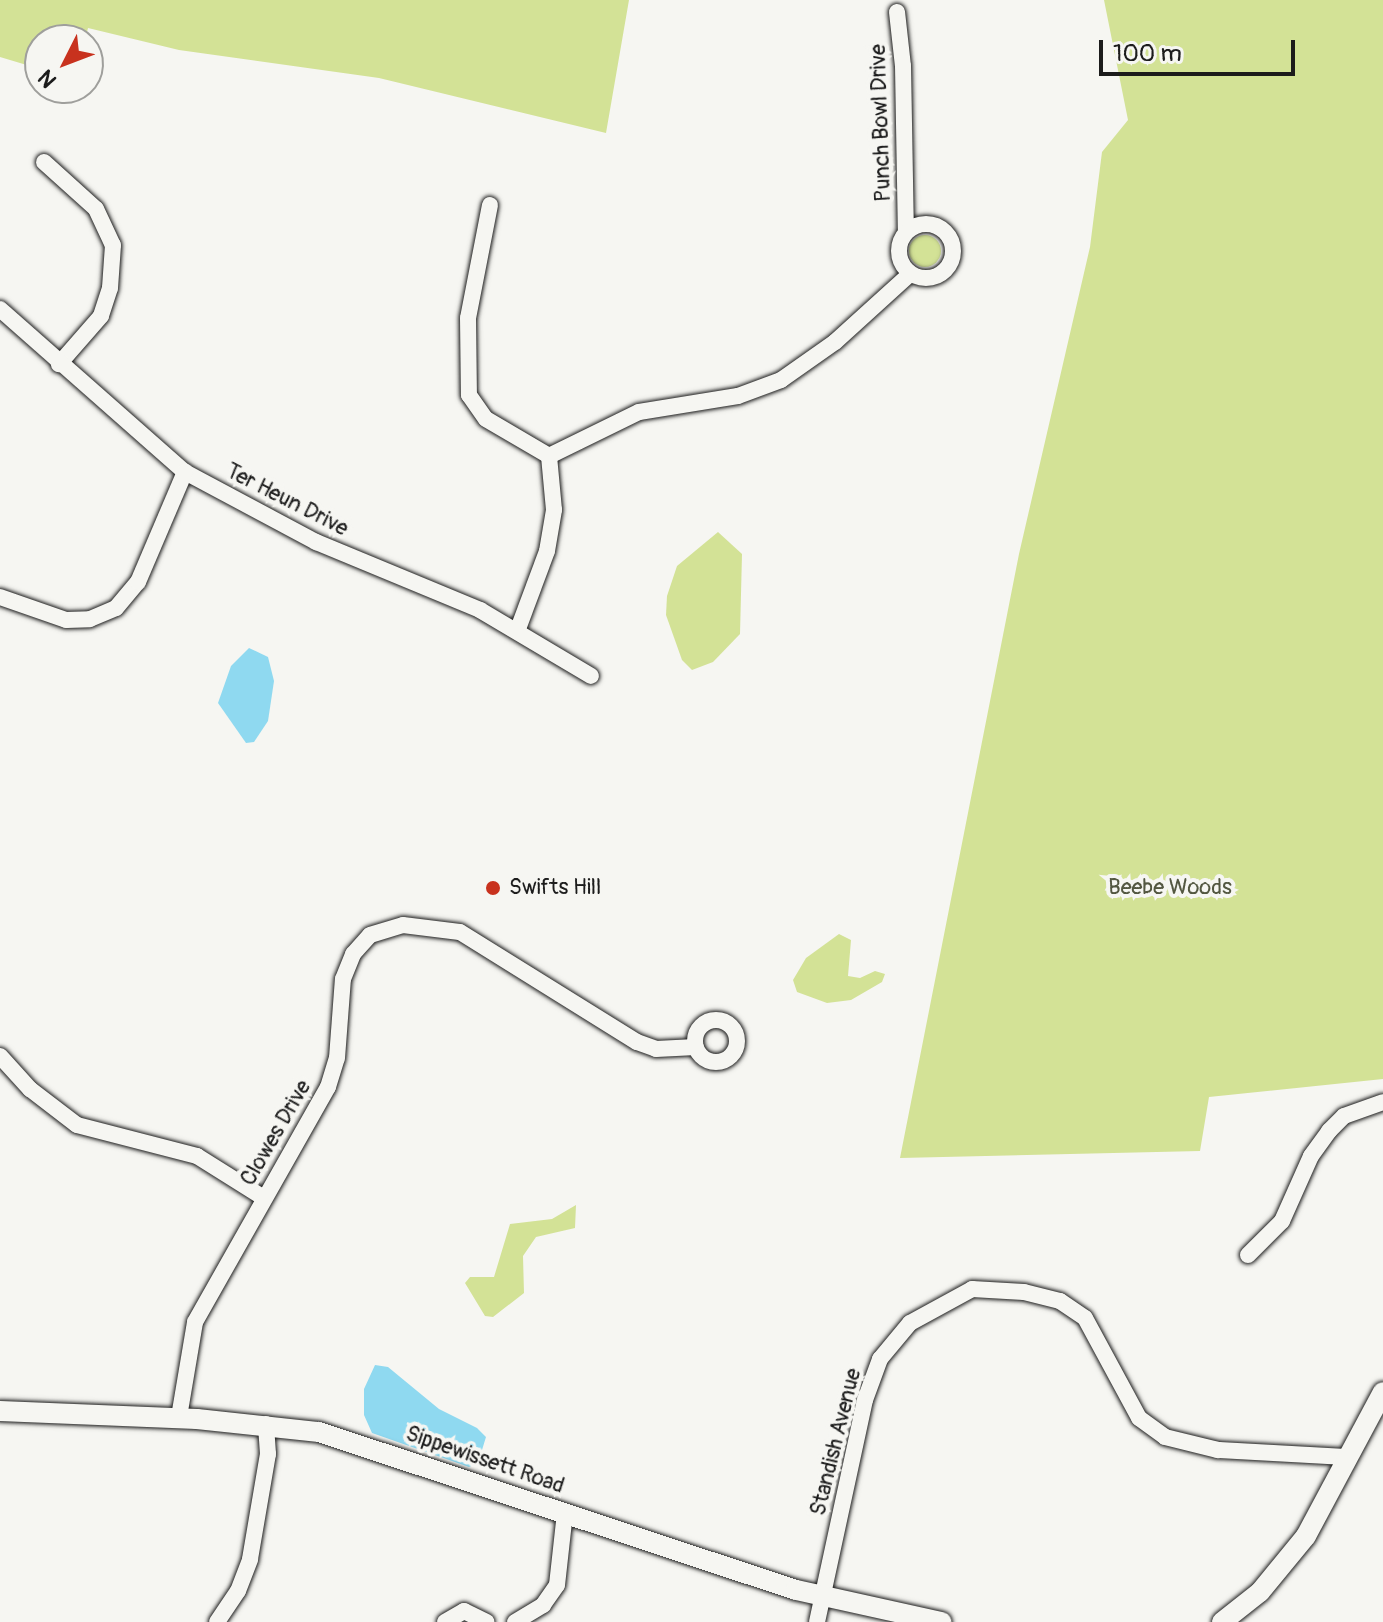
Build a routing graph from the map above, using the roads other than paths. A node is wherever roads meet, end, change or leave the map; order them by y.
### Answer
1 (897, 12) dead end
2 (44, 162) dead end
3 (490, 205) dead end
4 (906, 232) junction
5 (910, 274) junction
6 (0, 309) edge
7 (59, 364) junction
8 (549, 456) junction
9 (185, 472) junction
10 (0, 597) edge
11 (518, 629) junction
12 (591, 676) dead end
13 (696, 1047) dead end
14 (0, 1056) edge
15 (1383, 1102) edge
16 (264, 1198) junction
17 (1248, 1255) dead end
18 (1383, 1392) edge
19 (0, 1411) edge
20 (179, 1417) junction
21 (266, 1424) junction
22 (1347, 1457) junction
23 (565, 1513) junction
24 (822, 1597) junction
25 (217, 1622) edge
26 (445, 1622) edge
27 (487, 1622) edge
28 (515, 1622) edge
29 (817, 1622) edge
30 (942, 1622) edge
31 (1222, 1622) edge

1 - 4 street, Punch Bowl Drive
2 - 7 street
3 - 8 street
4 - 5 street, Punch Bowl Drive
4 - 5 street, Punch Bowl Drive
5 - 8 street
6 - 7 street, Ter Heun Drive
7 - 9 street, Ter Heun Drive
8 - 11 street
9 - 10 street
9 - 11 street, Ter Heun Drive
11 - 12 street, Ter Heun Drive
13 - 16 street, Clowes Drive
14 - 16 street
15 - 17 street
16 - 20 street, Clowes Drive
18 - 22 main road
19 - 20 main road, Sippewissett Road
20 - 21 main road, Sippewissett Road
21 - 23 main road, Sippewissett Road
21 - 25 street
22 - 24 street, Standish Avenue
22 - 31 main road
23 - 24 main road, Sippewissett Road
23 - 28 street
24 - 29 street, Standish Avenue
24 - 30 main road, Sippewissett Road
26 - 27 street

